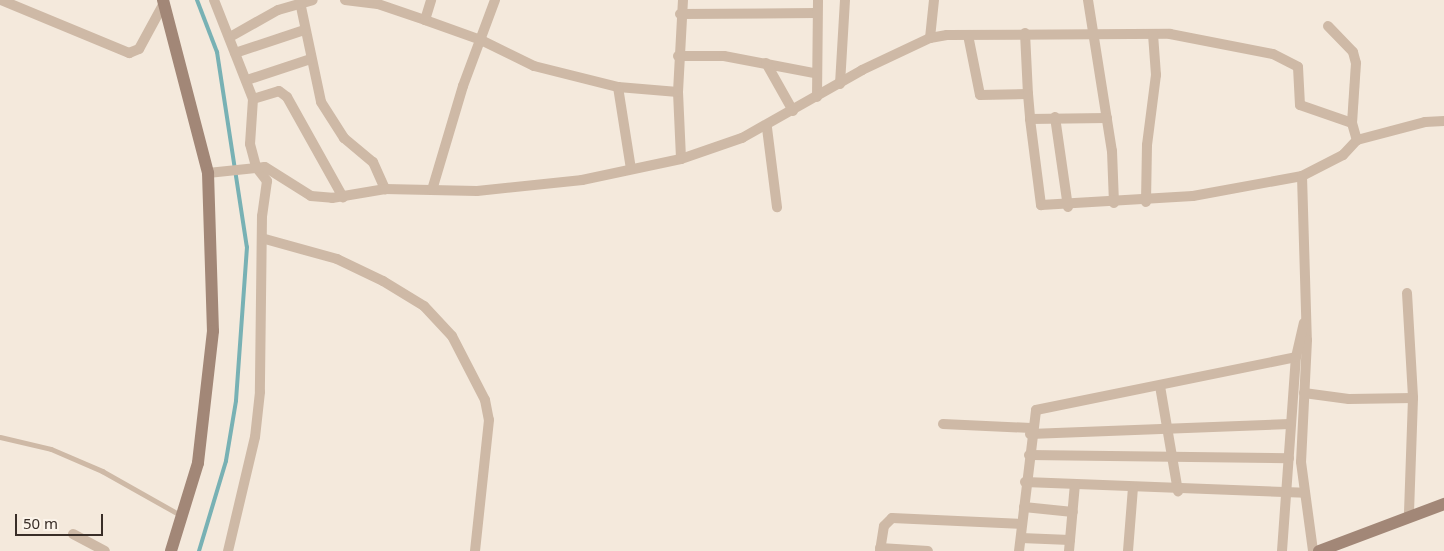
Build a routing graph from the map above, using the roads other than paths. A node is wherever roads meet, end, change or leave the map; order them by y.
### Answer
1 (1, 0) edge
2 (214, 0) edge
3 (313, 0) edge
4 (345, 0) edge
5 (431, 0) edge
6 (495, 0) edge
7 (682, 0) edge
8 (818, 0) edge
9 (844, 0) edge
10 (934, 0) edge
11 (1088, 0) edge
12 (164, 2) edge
13 (300, 2) junction
14 (379, 2) edge
15 (816, 13) junction
16 (680, 14) junction
17 (424, 20) junction
18 (1328, 26) dead end
19 (304, 30) junction
20 (1026, 33) junction
21 (1153, 34) junction
22 (968, 35) junction
23 (1090, 36) junction
24 (230, 37) junction
25 (930, 38) junction
26 (481, 40) junction
27 (235, 53) junction
28 (678, 56) junction
29 (311, 59) junction
30 (766, 63) junction
31 (814, 73) junction
32 (247, 80) junction
33 (840, 84) junction
34 (618, 88) junction
35 (678, 92) junction
36 (1028, 94) junction
37 (817, 97) junction
38 (253, 98) junction
39 (793, 111) junction
40 (1055, 117) junction
41 (1107, 118) junction
42 (1030, 119) junction
43 (1444, 121) edge
44 (1352, 123) junction
45 (767, 128) junction
46 (1357, 140) junction
47 (680, 159) junction
48 (252, 167) junction
49 (631, 169) junction
50 (212, 172) junction
51 (1302, 176) junction
52 (385, 189) junction
53 (432, 190) junction
54 (343, 197) junction
55 (1146, 202) junction
56 (1114, 203) junction
57 (777, 207) dead end
58 (1068, 207) junction
59 (265, 239) junction
60 (1406, 292) dead end
61 (1304, 322) junction
62 (1296, 357) junction
63 (1160, 386) junction
64 (1304, 393) junction
65 (1413, 398) junction
66 (943, 424) dead end
67 (1290, 424) junction
68 (1168, 427) junction
69 (1030, 431) junction
70 (0, 437) edge
71 (1029, 455) junction
72 (1175, 458) junction
73 (1288, 458) junction
74 (1025, 482) junction
75 (1076, 484) junction
76 (1133, 488) junction
77 (1178, 491) junction
78 (1284, 494) junction
79 (1305, 494) junction
80 (1444, 504) edge
81 (1024, 507) junction
82 (1073, 512) junction
83 (1409, 514) junction
84 (182, 516) junction
85 (1022, 524) junction
86 (73, 534) dead end
87 (1021, 538) junction
88 (1070, 546) edge
89 (880, 550) edge
90 (105, 551) edge
91 (171, 551) edge
92 (228, 551) edge
93 (475, 551) edge
94 (928, 551) edge
95 (1019, 551) edge
96 (1128, 551) edge
97 (1282, 551) edge
98 (1314, 551) edge
99 (1319, 551) edge

1 - 12 street
2 - 24 street
3 - 13 street
4 - 14 street
5 - 17 street
6 - 26 street
7 - 16 street
8 - 15 street
9 - 33 street
10 - 25 street
11 - 23 street
12 - 50 street
13 - 19 street
13 - 24 street
14 - 17 street
15 - 16 street
15 - 31 street
16 - 28 street
17 - 26 street
18 - 44 street
19 - 27 street
19 - 29 street
20 - 22 street
20 - 23 street
20 - 36 street
21 - 23 street
21 - 44 street
21 - 55 street
22 - 25 street
22 - 36 street
23 - 41 street
24 - 27 street
25 - 33 street
26 - 34 street
26 - 53 street
27 - 32 street
28 - 30 street
28 - 35 street
29 - 32 street
29 - 52 street
30 - 31 street
30 - 39 street
31 - 37 street
32 - 38 street
33 - 37 street
34 - 35 street
34 - 49 street
35 - 47 street
36 - 42 street
37 - 39 street
38 - 48 street
38 - 54 street
39 - 45 street
40 - 41 street
40 - 42 street
40 - 58 street
41 - 56 street
42 - 58 street
43 - 46 street
44 - 46 street
45 - 47 street
45 - 57 street
46 - 51 street
47 - 49 street
48 - 50 street
48 - 54 street
48 - 59 street
49 - 53 street
50 - 84 street
51 - 55 street
51 - 61 street
52 - 53 street
52 - 54 street
55 - 56 street
56 - 58 street
59 - 92 street
59 - 93 street
60 - 65 street
61 - 62 street
61 - 64 street
62 - 63 street
62 - 67 street
63 - 68 street
63 - 69 street
64 - 65 street
64 - 79 street
65 - 83 street
66 - 69 street
67 - 68 street
67 - 73 street
68 - 69 street
68 - 72 street
69 - 71 street
70 - 84 lane
71 - 72 street
71 - 74 street
72 - 73 street
72 - 77 street
73 - 78 street
74 - 75 street
74 - 81 street
75 - 76 street
75 - 82 street
76 - 77 street
76 - 96 street
77 - 78 street
78 - 79 street
78 - 97 street
79 - 98 street
80 - 83 street
81 - 82 street
81 - 85 street
82 - 88 street
83 - 99 street
84 - 91 street
85 - 87 street
85 - 89 street
86 - 90 street
87 - 88 street
87 - 95 street
89 - 94 street

